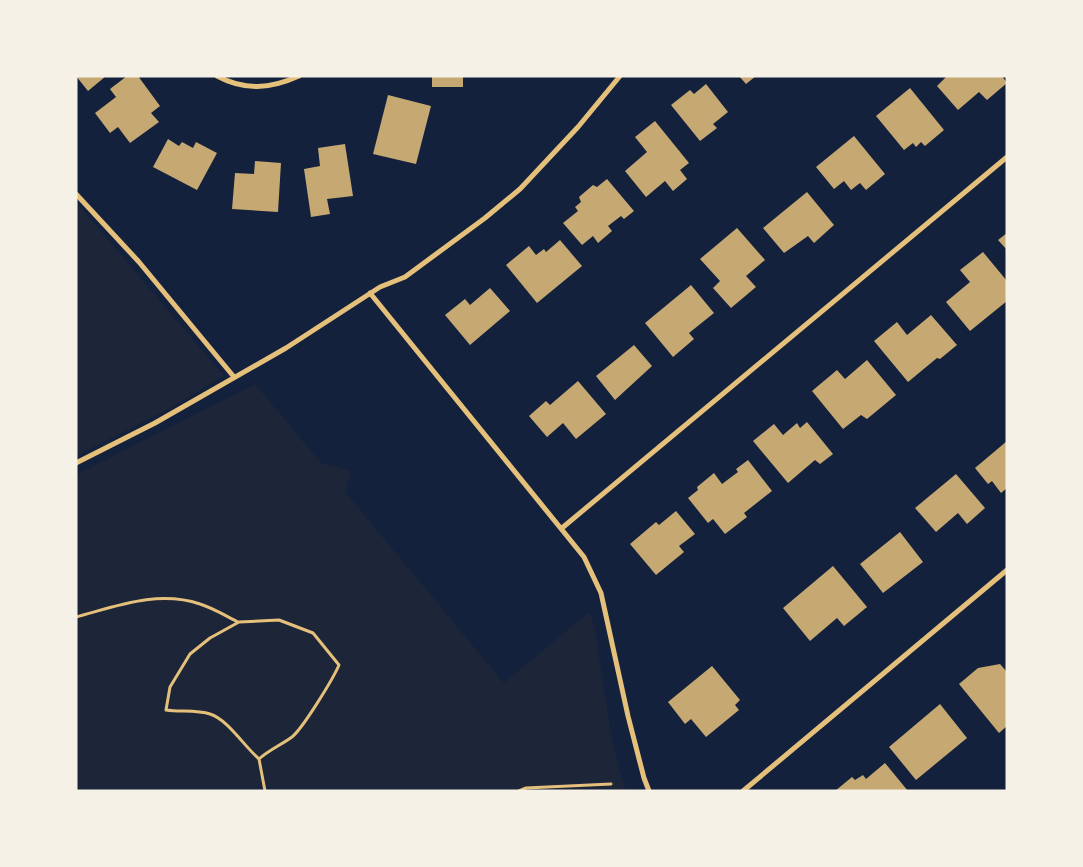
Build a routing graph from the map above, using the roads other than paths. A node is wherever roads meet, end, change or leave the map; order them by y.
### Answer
1 (217, 76) edge
2 (299, 76) edge
3 (620, 76) edge
4 (1007, 157) edge
5 (76, 194) edge
6 (370, 293) junction
7 (234, 377) junction
8 (76, 464) edge
9 (562, 528) junction
10 (1007, 570) edge
11 (650, 791) edge
12 (743, 791) edge

1 - 2 street
3 - 6 street
4 - 9 street
5 - 7 street
6 - 7 street
6 - 9 street
7 - 8 street
9 - 11 street
10 - 12 street

